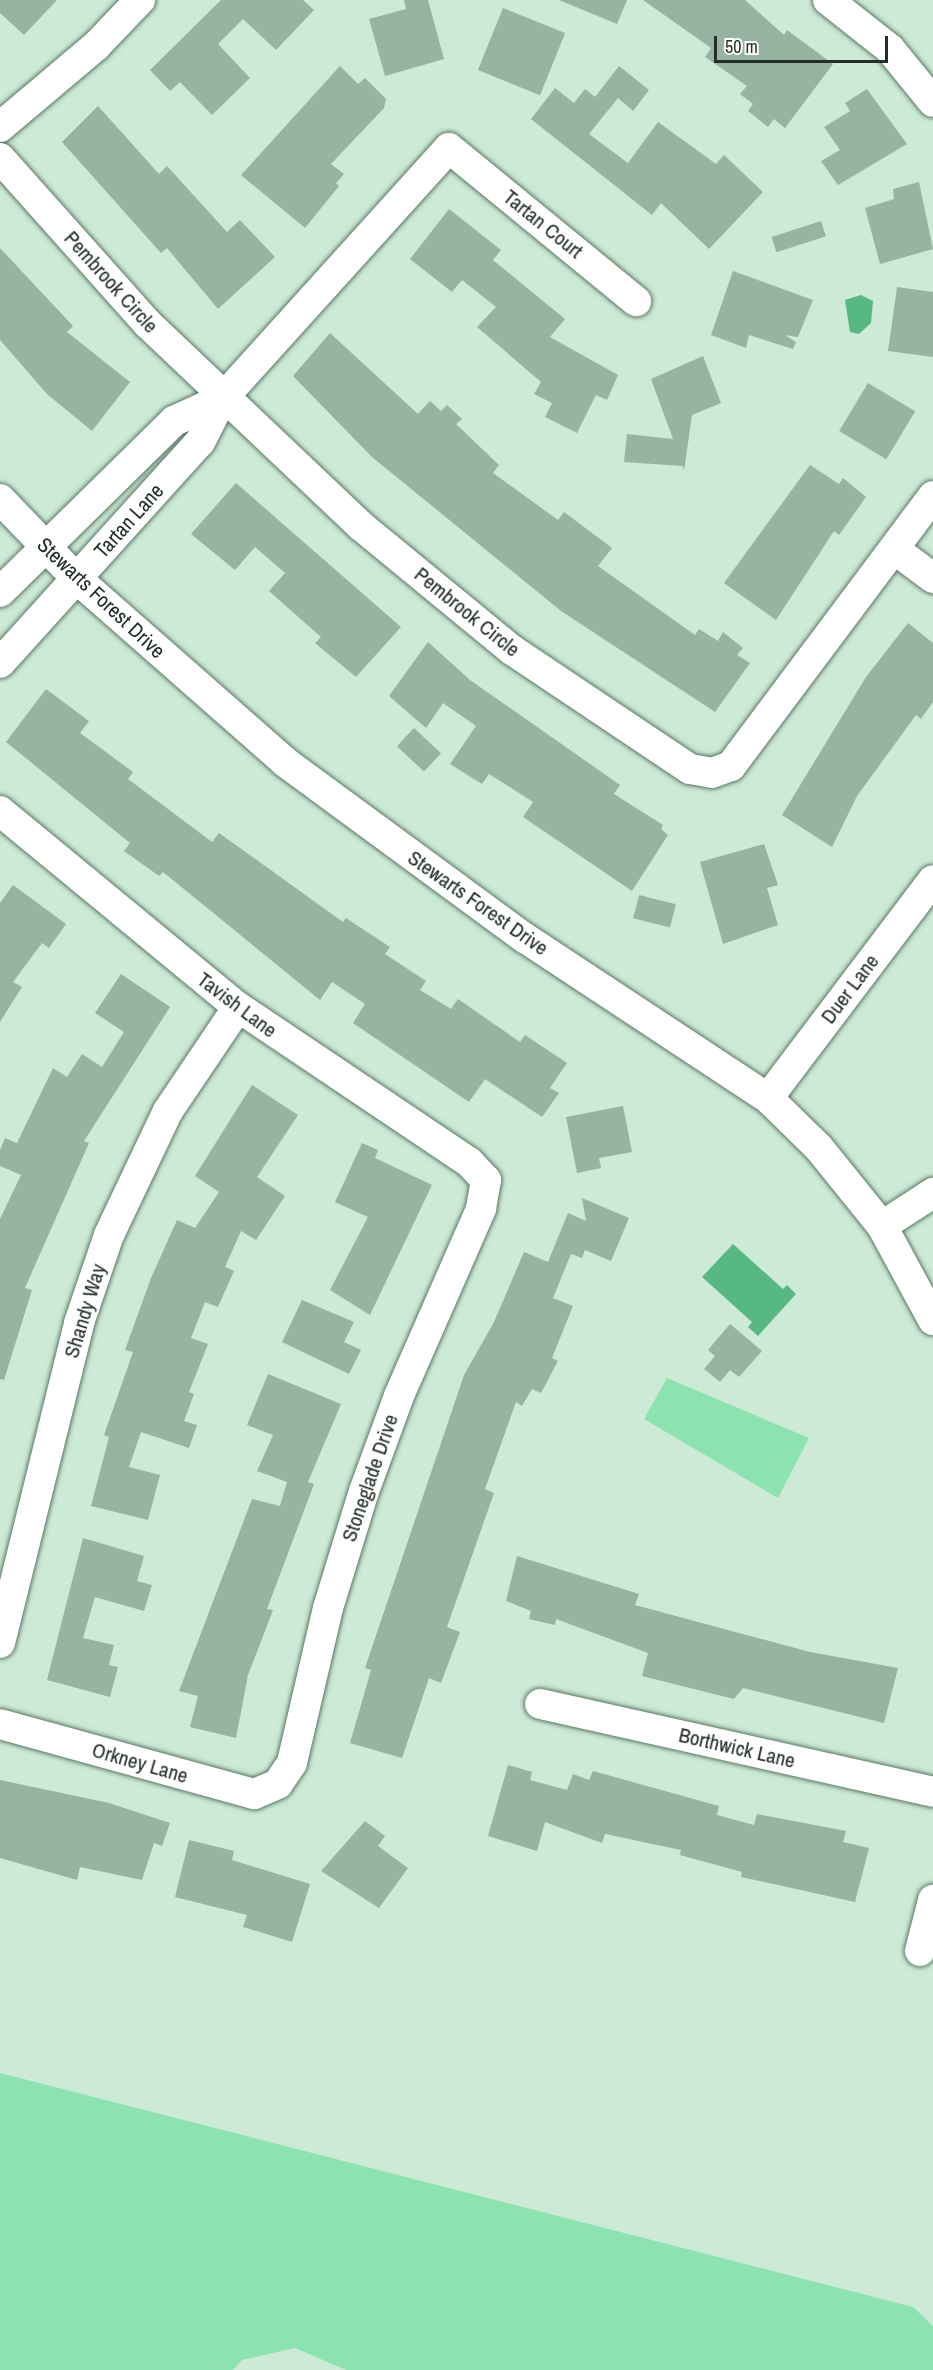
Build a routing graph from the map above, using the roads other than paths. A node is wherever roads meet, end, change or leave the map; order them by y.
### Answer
1 (140, 0) edge
2 (828, 0) edge
3 (933, 102) edge
4 (0, 127) edge
5 (449, 148) joint
6 (0, 158) edge
7 (636, 301) dead end
8 (222, 399) junction
9 (933, 496) edge
10 (0, 499) edge
11 (44, 546) junction
12 (894, 549) junction
13 (933, 578) edge
14 (77, 579) junction
15 (0, 592) edge
16 (0, 663) edge
17 (1, 814) edge
18 (933, 879) edge
19 (238, 1007) junction
20 (768, 1098) junction
21 (486, 1180) joint
22 (933, 1193) edge
23 (882, 1226) junction
24 (933, 1320) edge
25 (0, 1643) edge
26 (540, 1704) dead end
27 (0, 1724) edge
28 (278, 1784) joint
29 (933, 1792) edge
30 (933, 1900) edge
31 (920, 1951) dead end

1 - 4 street
2 - 3 street
5 - 7 street, Tartan Court
5 - 8 street, Tartan Lane
6 - 8 street, Pembrook Circle
8 - 11 street, Tartan Lane
8 - 12 street, Pembrook Circle
8 - 14 street, Tartan Lane
9 - 12 street, Pembrook Circle
10 - 11 street, Stewarts Forest Drive
11 - 14 street, Stewarts Forest Drive
11 - 15 street, Tartan Lane
12 - 13 street
14 - 16 street, Tartan Lane
14 - 20 street, Stewarts Forest Drive
17 - 19 street, Tavish Lane
18 - 20 street, Duer Lane
19 - 21 street, Tavish Lane
19 - 25 street, Shandy Way
20 - 23 street, Stewarts Forest Drive
21 - 28 street, Stoneglade Drive
22 - 23 street
23 - 24 street, Stewarts Forest Drive
26 - 29 street, Borthwick Lane
27 - 28 street, Orkney Lane
30 - 31 street

